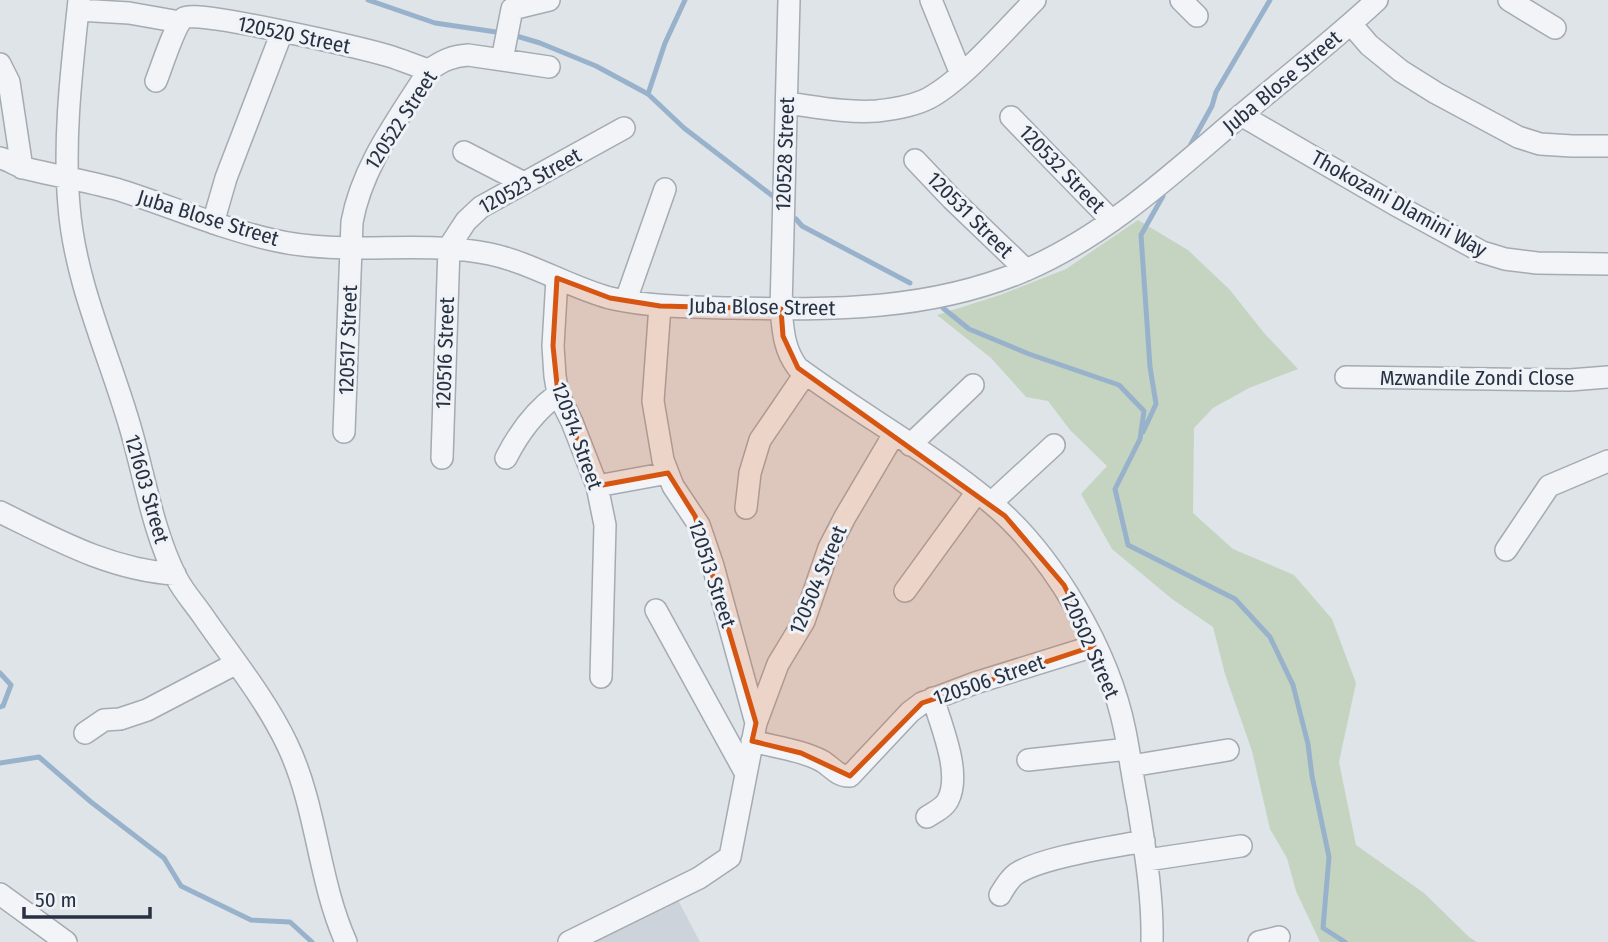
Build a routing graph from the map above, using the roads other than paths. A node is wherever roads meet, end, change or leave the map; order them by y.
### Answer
1 (549, 0) edge
2 (789, 0) edge
3 (931, 0) edge
4 (1035, 0) edge
5 (1181, 0) edge
6 (1377, 0) edge
7 (1509, 0) edge
8 (79, 5) edge
9 (1197, 16) dead end
10 (180, 22) junction
11 (1351, 24) junction
12 (1555, 28) dead end
13 (282, 32) junction
14 (504, 52) junction
15 (0, 64) edge
16 (549, 67) dead end
17 (429, 71) junction
18 (961, 74) junction
19 (156, 81) dead end
20 (787, 103) junction
21 (1241, 115) junction
22 (1011, 117) dead end
23 (624, 128) dead end
24 (1608, 146) edge
25 (464, 152) dead end
26 (0, 159) edge
27 (915, 160) dead end
28 (22, 168) junction
29 (68, 178) junction
30 (524, 183) junction
31 (665, 189) dead end
32 (1112, 221) junction
33 (213, 223) junction
34 (449, 247) junction
35 (351, 248) junction
36 (1608, 264) edge
37 (1026, 270) junction
38 (557, 278) junction
39 (626, 300) junction
40 (660, 306) junction
41 (781, 309) junction
42 (805, 374) junction
43 (1346, 377) dead end
44 (1608, 377) edge
45 (973, 385) dead end
46 (558, 394) junction
47 (344, 432) dead end
48 (902, 440) junction
49 (1054, 445) dead end
50 (442, 458) dead end
51 (506, 458) dead end
52 (1608, 461) edge
53 (668, 473) junction
54 (597, 486) junction
55 (984, 497) junction
56 (746, 508) dead end
57 (0, 512) edge
58 (1506, 550) dead end
59 (175, 574) junction
60 (905, 591) dead end
61 (656, 610) dead end
62 (1094, 646) junction
63 (236, 664) junction
64 (601, 677) dead end
65 (933, 698) junction
66 (754, 732) junction
67 (85, 733) dead end
68 (1228, 750) dead end
69 (1130, 757) junction
70 (1028, 760) dead end
71 (745, 772) junction
72 (926, 817) dead end
73 (1241, 846) dead end
74 (1145, 850) junction
75 (0, 894) edge
76 (1000, 895) dead end
77 (66, 942) edge
78 (346, 942) edge
79 (569, 942) edge
80 (1152, 942) edge

1 - 14 street
2 - 20 street, 120528 Street
3 - 18 street
4 - 18 street
5 - 9 street
6 - 11 street, Juba Blose Street
7 - 12 street
8 - 10 street, 120520 Street
8 - 29 street, 121603 Street
10 - 13 street, 120520 Street
10 - 19 street
11 - 21 street, Juba Blose Street
11 - 24 street
13 - 17 street, 120520 Street
13 - 33 street
14 - 16 street, 120522 Street
14 - 17 street, 120522 Street
15 - 28 street
17 - 35 street, 120522 Street
18 - 20 street
20 - 41 street, 120528 Street
21 - 32 street, Juba Blose Street
21 - 36 street, Thokozani Dlamini Way
22 - 32 street, 120532 Street
23 - 30 street, 120523 Street
25 - 30 street
26 - 28 street, Juba Blose Street
27 - 37 street, 120531 Street
28 - 29 street, Juba Blose Street
29 - 33 street, Juba Blose Street
29 - 59 street, 121603 Street
30 - 34 street, 120523 Street
31 - 39 street
32 - 37 street, Juba Blose Street
33 - 35 street, Juba Blose Street
34 - 35 street, Juba Blose Street
34 - 38 street, Juba Blose Street
34 - 50 street, 120516 Street
35 - 47 street, 120517 Street
37 - 41 street, Juba Blose Street
38 - 39 street, Juba Blose Street
38 - 46 street, 120514 Street
39 - 40 street, Juba Blose Street
40 - 41 street, Juba Blose Street
40 - 53 street, 120513 Street
41 - 42 street, 120502 Street
42 - 48 street, 120502 Street
42 - 56 street
43 - 44 street, Mzwandile Zondi Close
45 - 48 street, 120504 Street
46 - 51 street
46 - 54 street, 120514 Street
48 - 55 street, 120502 Street
48 - 66 street, 120504 Street
49 - 55 street
52 - 58 street
53 - 54 street
53 - 66 street, 120513 Street
54 - 64 street, 120514 Street
55 - 60 street
55 - 62 street, 120502 Street
57 - 59 street
59 - 63 street, 121603 Street
61 - 71 street
62 - 65 street, 120506 Street
62 - 69 street, 120502 Street
63 - 67 street
63 - 78 street, 121603 Street
65 - 66 street, 120506 Street
65 - 72 street
66 - 71 street, 120504 Street
68 - 69 street
69 - 70 street
69 - 74 street, 120502 Street
71 - 79 street, 120504 Street
73 - 74 street
74 - 76 street
74 - 80 street, 120502 Street
75 - 77 street

